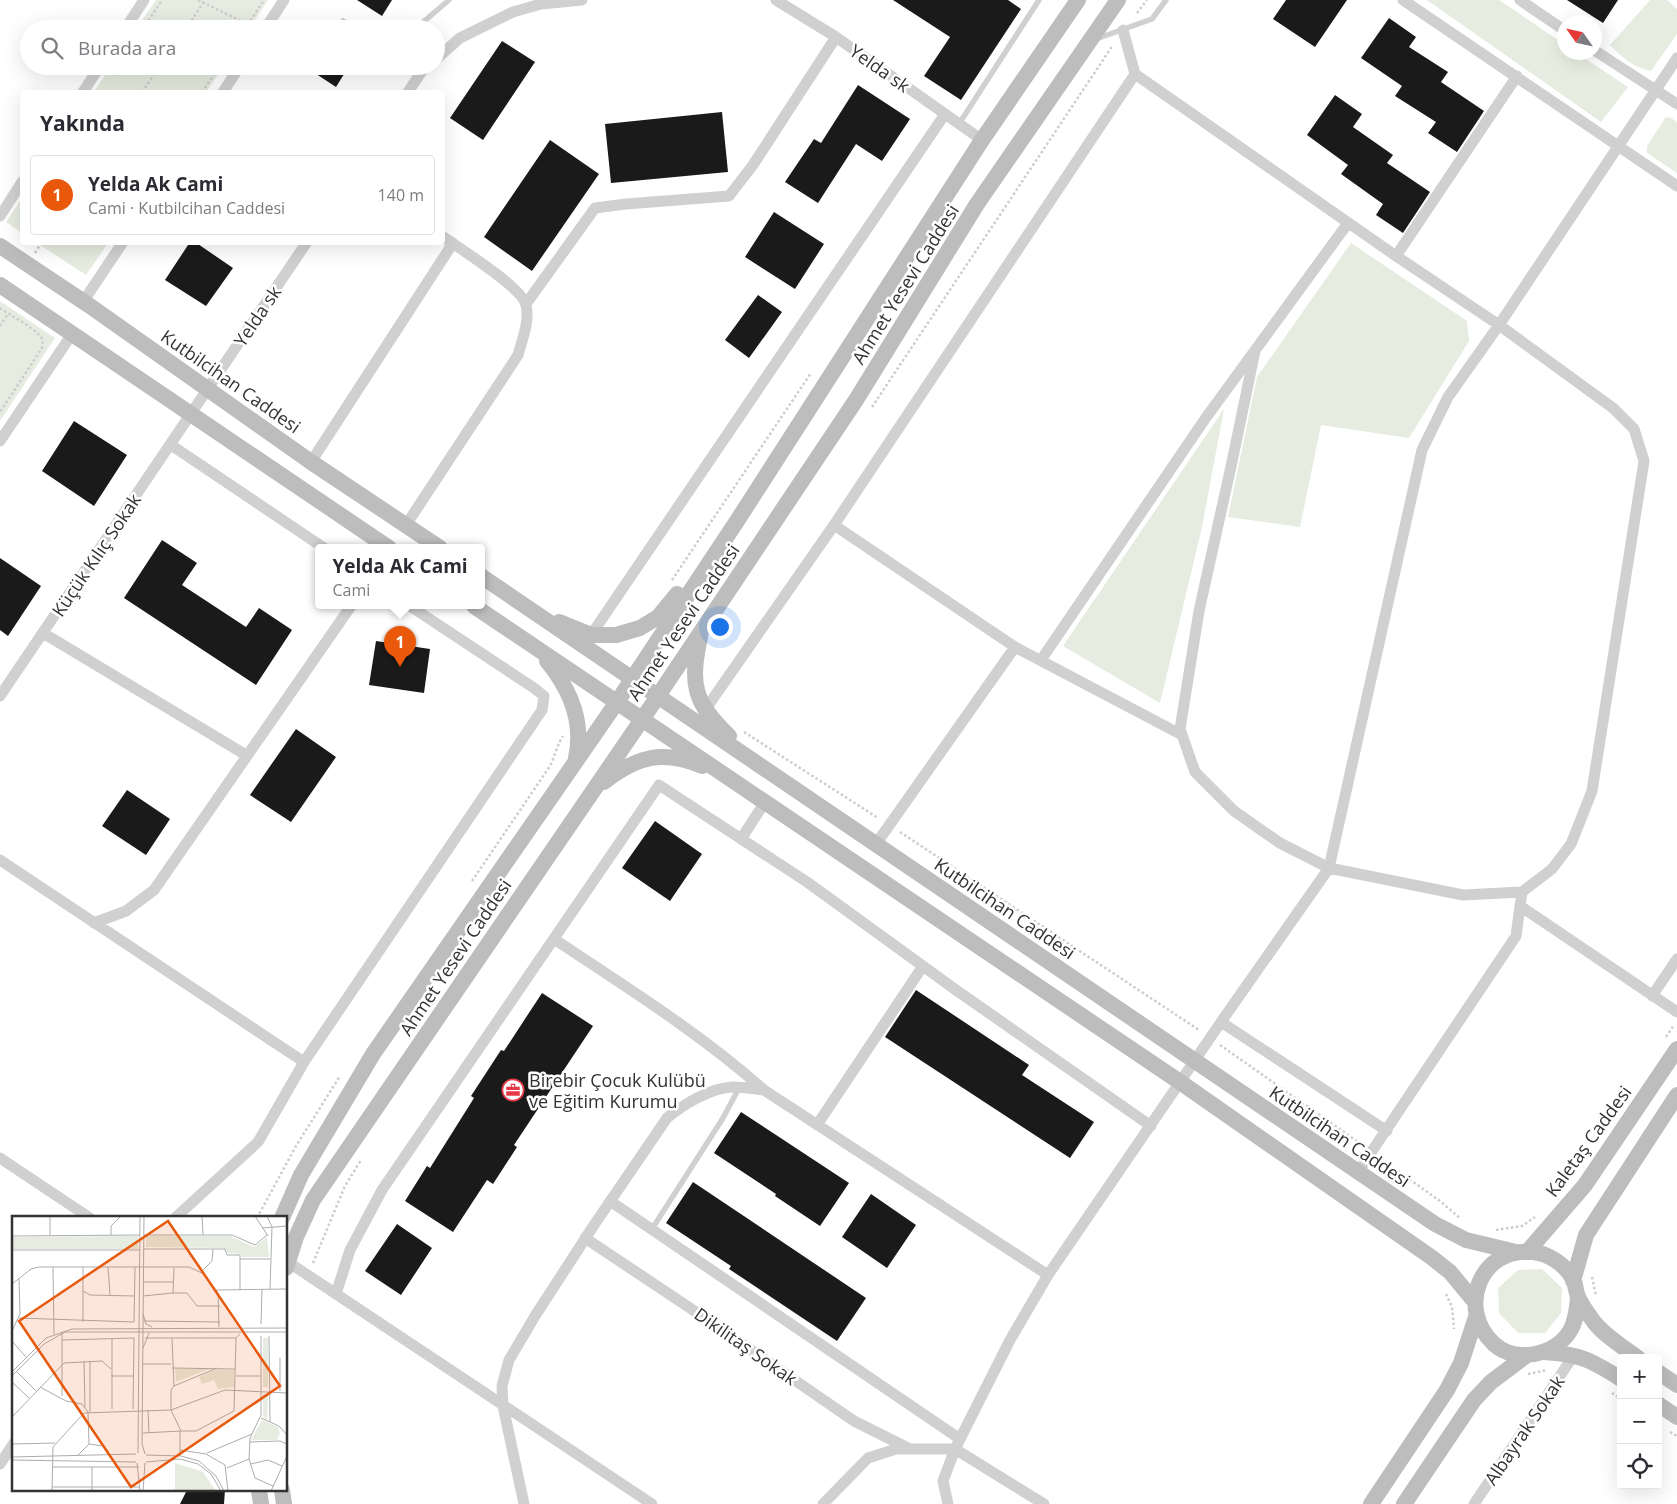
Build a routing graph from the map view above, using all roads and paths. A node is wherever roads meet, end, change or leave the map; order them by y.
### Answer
1 (144, 0) edge
2 (162, 0) edge
3 (198, 0) edge
4 (264, 0) edge
5 (284, 0) edge
6 (449, 0) edge
7 (510, 0) edge
8 (582, 0) edge
9 (776, 0) edge
10 (1039, 0) edge
11 (1118, 0) edge
12 (1147, 0) edge
13 (1166, 0) edge
14 (1403, 0) edge
15 (1520, 0) edge
16 (204, 2) edge
17 (1071, 6) edge
18 (512, 12) junction
19 (131, 20) edge
20 (149, 20) edge
21 (192, 20) edge
22 (238, 20) edge
23 (251, 20) edge
24 (271, 20) edge
25 (425, 20) edge
26 (1557, 25) edge
27 (1123, 30) junction
28 (836, 37) junction
29 (1089, 42) junction
30 (445, 51) edge
31 (1602, 55) edge
32 (1677, 58) edge
33 (1135, 74) junction
34 (94, 75) edge
35 (154, 75) edge
36 (214, 75) edge
37 (234, 75) edge
38 (418, 75) edge
39 (1516, 76) junction
40 (83, 90) edge
41 (143, 90) edge
42 (203, 90) edge
43 (223, 90) edge
44 (409, 90) edge
45 (1655, 90) junction
46 (1677, 104) edge
47 (945, 114) junction
48 (959, 124) junction
49 (982, 140) junction
50 (1618, 146) junction
51 (20, 185) edge
52 (1677, 186) edge
53 (0, 216) edge
54 (1348, 223) junction
55 (445, 238) edge
56 (453, 244) junction
57 (121, 245) edge
58 (305, 245) edge
59 (0, 246) edge
60 (1396, 256) junction
61 (0, 285) edge
62 (83, 302) junction
63 (526, 304) junction
64 (0, 308) edge
65 (1499, 325) junction
66 (72, 334) junction
67 (1255, 351) junction
68 (208, 388) junction
69 (871, 408) dead end
70 (0, 412) edge
71 (192, 415) junction
72 (0, 441) edge
73 (171, 445) junction
74 (311, 462) junction
75 (738, 521) junction
76 (406, 525) junction
77 (834, 525) junction
78 (318, 544) edge
79 (383, 544) edge
80 (434, 544) edge
81 (485, 579) edge
82 (349, 609) edge
83 (415, 609) edge
84 (478, 609) edge
85 (531, 610) junction
86 (701, 631) junction
87 (43, 633) junction
88 (591, 635) junction
89 (1015, 647) junction
90 (537, 648) junction
91 (1041, 660) junction
92 (631, 679) junction
93 (0, 696) edge
94 (658, 696) junction
95 (617, 702) junction
96 (706, 710) junction
97 (642, 719) junction
98 (738, 729) dead end
99 (1182, 735) junction
100 (246, 755) junction
101 (575, 763) junction
102 (765, 769) junction
103 (729, 778) junction
104 (591, 793) junction
105 (765, 802) junction
106 (889, 825) junction
107 (741, 839) junction
108 (876, 844) junction
109 (0, 860) edge
110 (1329, 868) junction
111 (1522, 892) junction
112 (1520, 906) junction
113 (94, 923) junction
114 (554, 939) junction
115 (1677, 959) edge
116 (923, 966) junction
117 (1652, 996) junction
118 (1677, 1012) edge
119 (1221, 1022) junction
120 (1210, 1038) junction
121 (1677, 1049) edge
122 (1195, 1061) junction
123 (304, 1062) junction
124 (1180, 1082) junction
125 (739, 1088) junction
126 (764, 1090) junction
127 (1677, 1096) edge
128 (817, 1125) junction
129 (1151, 1126) junction
130 (1387, 1131) junction
131 (1372, 1153) junction
132 (365, 1154) dead end
133 (0, 1158) edge
134 (1358, 1172) junction
135 (610, 1201) junction
136 (1541, 1212) dead end
137 (87, 1216) edge
138 (177, 1216) edge
139 (283, 1216) edge
140 (1468, 1224) dead end
141 (652, 1230) junction
142 (1494, 1231) dead end
143 (585, 1238) junction
144 (1522, 1252) junction
145 (288, 1262) edge
146 (288, 1265) edge
147 (1592, 1273) dead end
148 (308, 1275) junction
149 (1048, 1275) junction
150 (1573, 1281) junction
151 (1443, 1288) dead end
152 (336, 1294) junction
153 (1596, 1296) dead end
154 (1578, 1298) junction
155 (1474, 1301) junction
156 (1476, 1318) junction
157 (1454, 1333) dead end
158 (1544, 1352) junction
159 (1632, 1354) edge
160 (1527, 1355) junction
161 (1574, 1355) junction
162 (1563, 1371) junction
163 (1527, 1375) dead end
164 (1662, 1375) edge
165 (1617, 1376) edge
166 (1677, 1385) edge
167 (503, 1406) junction
168 (1662, 1407) edge
169 (1677, 1417) edge
170 (958, 1444) junction
171 (12, 1446) edge
172 (910, 1449) junction
173 (0, 1464) edge
174 (524, 1504) edge
175 (652, 1504) edge
176 (823, 1504) edge
177 (948, 1504) edge
178 (1044, 1504) edge
179 (1371, 1504) edge
180 (1404, 1504) edge
181 (1474, 1504) edge

1 - 19 street
2 - 20 path
3 - 16 path
4 - 23 path
5 - 24 street
6 - 25 lane
7 - 18 street
8 - 18 street
9 - 28 street, Yelda sk
10 - 48 lane
11 - 29 main road, Ahmet Yesevi Caddesi
12 - 27 path
13 - 27 lane
14 - 39 street
15 - 26 street
16 - 21 path
16 - 22 path
17 - 49 main road, Ahmet Yesevi Caddesi
18 - 30 street
27 - 29 lane
27 - 33 street
27 - 69 path
28 - 47 street, Yelda sk
28 - 63 street
29 - 86 main road, Ahmet Yesevi Caddesi
31 - 45 street
32 - 45 street
33 - 54 street
33 - 77 street
34 - 40 street
35 - 41 path
36 - 42 path
37 - 43 street
38 - 44 street
39 - 50 street
39 - 60 street
45 - 46 street
45 - 50 street
47 - 48 street, Yelda sk
47 - 88 street
48 - 49 street, Yelda sk
49 - 75 main road, Ahmet Yesevi Caddesi
50 - 52 street
50 - 65 street
51 - 53 street
54 - 60 street
54 - 67 street
55 - 56 street
56 - 63 street
56 - 74 street
57 - 62 street
58 - 68 street, Yelda sk
59 - 62 main road, Kutbilcihan Caddesi
60 - 65 street
61 - 66 main road
62 - 68 main road, Kutbilcihan Caddesi
63 - 76 street
64 - 70 path
65 - 110 street
65 - 111 street
66 - 71 main road
66 - 72 street
67 - 91 street
67 - 99 street
68 - 71 street, Yelda sk
68 - 74 main road, Kutbilcihan Caddesi
71 - 73 street, Küçük Kılıç Sokak
71 - 79 main road
73 - 78 street
73 - 87 street, Küçük Kılıç Sokak
74 - 76 main road, Kutbilcihan Caddesi
75 - 88 main road
75 - 92 main road, Ahmet Yesevi Caddesi
76 - 80 main road, Kutbilcihan Caddesi
77 - 89 street
77 - 96 street
81 - 85 main road, Kutbilcihan Caddesi
82 - 100 street
83 - 123 street
84 - 90 main road
85 - 88 main road
85 - 92 main road, Kutbilcihan Caddesi
86 - 94 main road, Ahmet Yesevi Caddesi
86 - 96 main road
87 - 93 street, Küçük Kılıç Sokak
87 - 100 street
89 - 91 street
89 - 106 street
90 - 95 main road
90 - 101 main road
91 - 99 street
92 - 94 main road, Kutbilcihan Caddesi
92 - 95 main road, Ahmet Yesevi Caddesi
94 - 97 main road, Ahmet Yesevi Caddesi
94 - 102 main road, Kutbilcihan Caddesi
95 - 97 main road
95 - 101 main road, Ahmet Yesevi Caddesi
96 - 102 main road
97 - 103 main road
97 - 104 main road, Ahmet Yesevi Caddesi
98 - 106 path
99 - 110 street
100 - 113 street
101 - 139 main road, Ahmet Yesevi Caddesi
102 - 108 main road, Kutbilcihan Caddesi
103 - 104 main road
103 - 105 main road
104 - 145 main road, Ahmet Yesevi Caddesi
105 - 107 street
105 - 124 main road
106 - 108 street
106 - 120 path
107 - 114 street
107 - 116 street
108 - 122 main road, Kutbilcihan Caddesi
109 - 113 street
110 - 111 street
110 - 119 street
111 - 112 street
112 - 117 street
112 - 130 street
113 - 123 street
114 - 126 street
114 - 152 street
115 - 117 street
116 - 128 street
116 - 129 street
117 - 118 street
119 - 120 street
119 - 130 street
120 - 122 street
120 - 131 path
121 - 144 main road, Kaletaş Caddesi
122 - 124 street
122 - 134 main road, Kutbilcihan Caddesi
123 - 138 street
124 - 129 street
124 - 155 main road
125 - 126 street
125 - 135 street
125 - 141 lane
126 - 128 street
127 - 150 main road
128 - 149 street
129 - 149 street
130 - 131 street
131 - 134 street
131 - 140 path
132 - 148 path
133 - 137 street
134 - 144 main road, Kutbilcihan Caddesi
135 - 141 street
135 - 143 street
136 - 142 path
141 - 170 street
143 - 167 street
143 - 172 street, Dikilitaş Sokak
144 - 150 main road
144 - 155 main road
146 - 148 street
147 - 153 path
148 - 152 street
149 - 170 street
150 - 154 main road
151 - 157 path
152 - 167 street
154 - 158 main road
154 - 159 main road
155 - 156 main road
156 - 160 main road
156 - 179 main road
158 - 160 main road
158 - 161 main road
160 - 180 main road
161 - 162 street, Albayrak Sokak
161 - 165 main road
162 - 163 path
162 - 181 street, Albayrak Sokak
164 - 166 main road
167 - 174 street
167 - 175 street
168 - 169 main road
170 - 172 street
170 - 177 street
170 - 178 street
171 - 173 street
172 - 176 street

